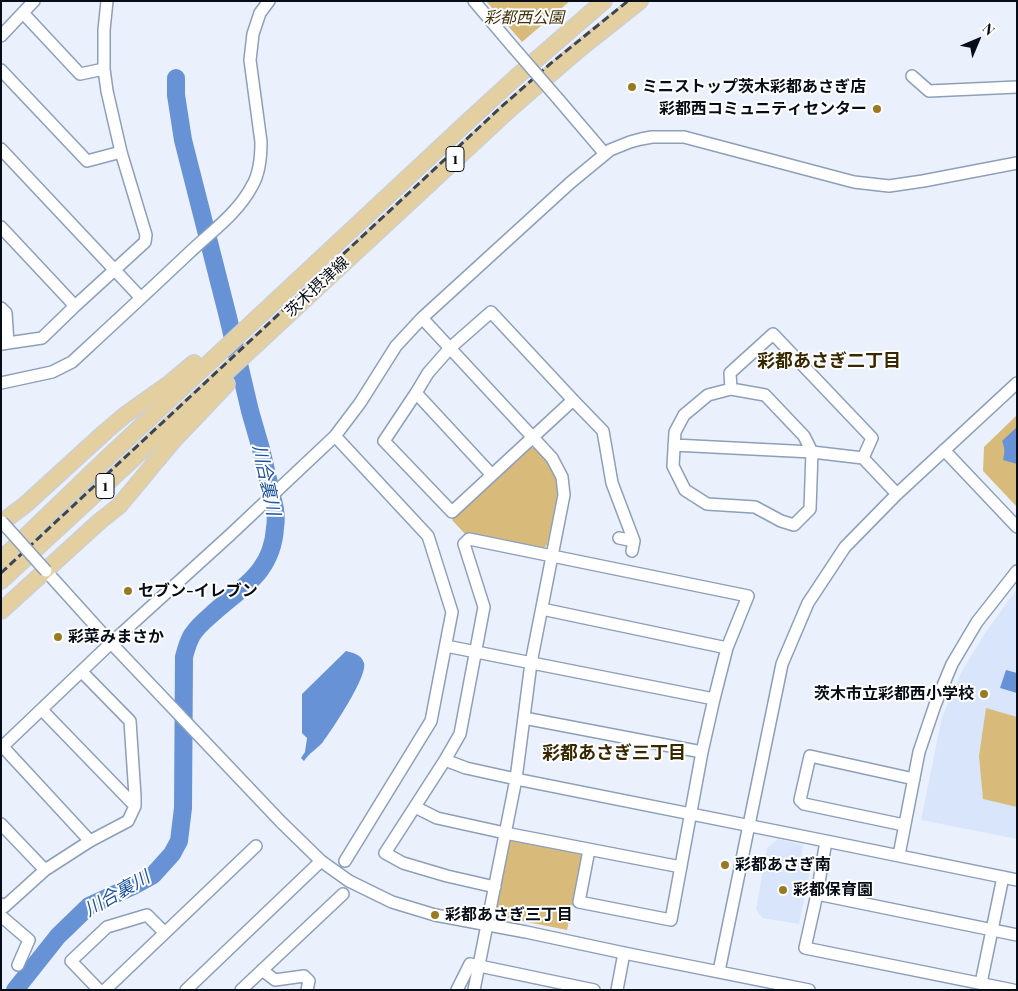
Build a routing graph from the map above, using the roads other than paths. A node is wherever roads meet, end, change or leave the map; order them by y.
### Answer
1 (34, 1) edge
2 (108, 1) edge
3 (268, 1) edge
4 (474, 1) edge
5 (604, 1) edge
6 (640, 1) edge
7 (23, 13) junction
8 (1, 36) edge
9 (104, 69) junction
10 (1, 70) edge
11 (912, 76) dead end
12 (1017, 87) edge
13 (1, 149) edge
14 (121, 152) junction
15 (605, 154) junction
16 (1017, 162) edge
17 (1, 227) edge
18 (115, 270) junction
19 (141, 298) junction
20 (75, 306) junction
21 (1, 308) edge
22 (422, 318) junction
23 (5, 344) edge
24 (450, 348) junction
25 (200, 365) junction
26 (1, 383) edge
27 (1017, 383) edge
28 (731, 389) junction
29 (416, 393) junction
30 (210, 394) junction
31 (573, 400) junction
32 (335, 436) junction
33 (533, 436) junction
34 (674, 446) junction
35 (944, 450) junction
36 (812, 452) junction
37 (862, 458) junction
38 (492, 475) junction
39 (897, 494) junction
40 (66, 497) junction
41 (78, 510) junction
42 (2, 522) edge
43 (1017, 527) edge
44 (619, 538) dead end
45 (1, 550) edge
46 (553, 556) junction
47 (1, 560) edge
48 (46, 571) junction
49 (1017, 571) edge
50 (1, 581) edge
51 (1, 590) edge
52 (542, 608) junction
53 (1, 611) edge
54 (111, 643) junction
55 (446, 646) junction
56 (727, 648) junction
57 (476, 652) junction
58 (532, 663) junction
59 (82, 672) junction
60 (714, 699) junction
61 (42, 710) junction
62 (524, 718) junction
63 (2, 748) edge
64 (702, 752) junction
65 (445, 760) junction
66 (516, 779) junction
67 (914, 779) junction
68 (134, 806) junction
69 (415, 807) junction
70 (691, 814) junction
71 (1, 824) edge
72 (748, 825) junction
73 (904, 825) junction
74 (505, 834) junction
75 (826, 841) junction
76 (90, 842) junction
77 (256, 846) dead end
78 (589, 850) junction
79 (899, 855) junction
80 (345, 861) dead end
81 (321, 862) junction
82 (681, 867) junction
83 (45, 870) junction
84 (1003, 877) junction
85 (1017, 880) edge
86 (495, 887) junction
87 (343, 894) dead end
88 (817, 894) junction
89 (1, 904) edge
90 (1, 916) edge
91 (487, 924) junction
92 (993, 931) junction
93 (165, 933) junction
94 (1017, 936) edge
95 (624, 953) junction
96 (18, 965) dead end
97 (479, 966) junction
98 (262, 970) junction
99 (719, 971) junction
100 (981, 983) junction
101 (99, 990) edge
102 (105, 990) edge
103 (186, 990) edge
104 (241, 990) edge
105 (307, 990) edge
106 (457, 990) edge
107 (474, 990) edge
108 (594, 990) edge
109 (617, 990) edge
110 (810, 990) edge
111 (1013, 990) edge

1 - 7 street
2 - 9 street
3 - 19 street
4 - 15 street, bridge
5 - 25 main road, 茨木摂津線 / 1
6 - 30 main road, 茨木摂津線 / 1
7 - 8 street
7 - 9 street
9 - 14 street
10 - 14 street
11 - 12 street
13 - 18 street
14 - 18 street
15 - 16 street
15 - 22 street
17 - 20 street
18 - 19 street
18 - 20 street
19 - 26 street
20 - 23 street
21 - 23 street
22 - 24 street
22 - 32 street
24 - 29 street
24 - 31 street
24 - 33 street
25 - 40 main road, 1
25 - 42 main road
27 - 35 street
28 - 34 street
28 - 36 street
28 - 37 street
29 - 38 street
29 - 38 street
30 - 41 main road, 1
30 - 48 main road
31 - 33 street
31 - 44 street
32 - 54 street
32 - 55 street
33 - 38 street
33 - 46 street
34 - 36 street
34 - 36 street
35 - 39 street
35 - 43 street
36 - 37 street
37 - 39 street
39 - 72 street
40 - 45 main road
40 - 47 main road, 1
41 - 50 main road, 1
41 - 51 main road
42 - 48 street, bridge
46 - 52 street
46 - 56 street
46 - 57 street
48 - 53 main road
48 - 54 street
49 - 67 street
52 - 56 street
52 - 58 street
54 - 59 street
54 - 81 street
55 - 57 street
55 - 80 street
56 - 60 street
57 - 58 street
57 - 65 street
58 - 60 street
58 - 62 street
59 - 61 street
59 - 68 street
60 - 64 street
61 - 63 street
61 - 68 street
62 - 64 street
62 - 66 street
63 - 76 street
64 - 70 street
65 - 66 street
65 - 69 street
66 - 70 street
66 - 74 street
67 - 73 street
67 - 73 street
68 - 76 street
69 - 74 street
69 - 86 street
70 - 72 street
70 - 82 street
71 - 83 street
72 - 75 street
72 - 99 street
73 - 79 street
74 - 78 street
74 - 86 street
75 - 79 street
75 - 88 street
76 - 83 street
77 - 93 street
78 - 82 street
78 - 82 street
79 - 84 street
81 - 91 street
81 - 103 street
83 - 89 street
84 - 85 street
84 - 92 street
86 - 91 street
87 - 98 street
88 - 92 street
88 - 100 street
90 - 96 street
91 - 95 street
91 - 97 street
92 - 94 street
92 - 100 street
93 - 101 street
93 - 102 street
95 - 99 street
95 - 109 street
97 - 106 street
97 - 107 street
97 - 108 street
98 - 104 street
98 - 105 street
99 - 110 street
100 - 111 street

